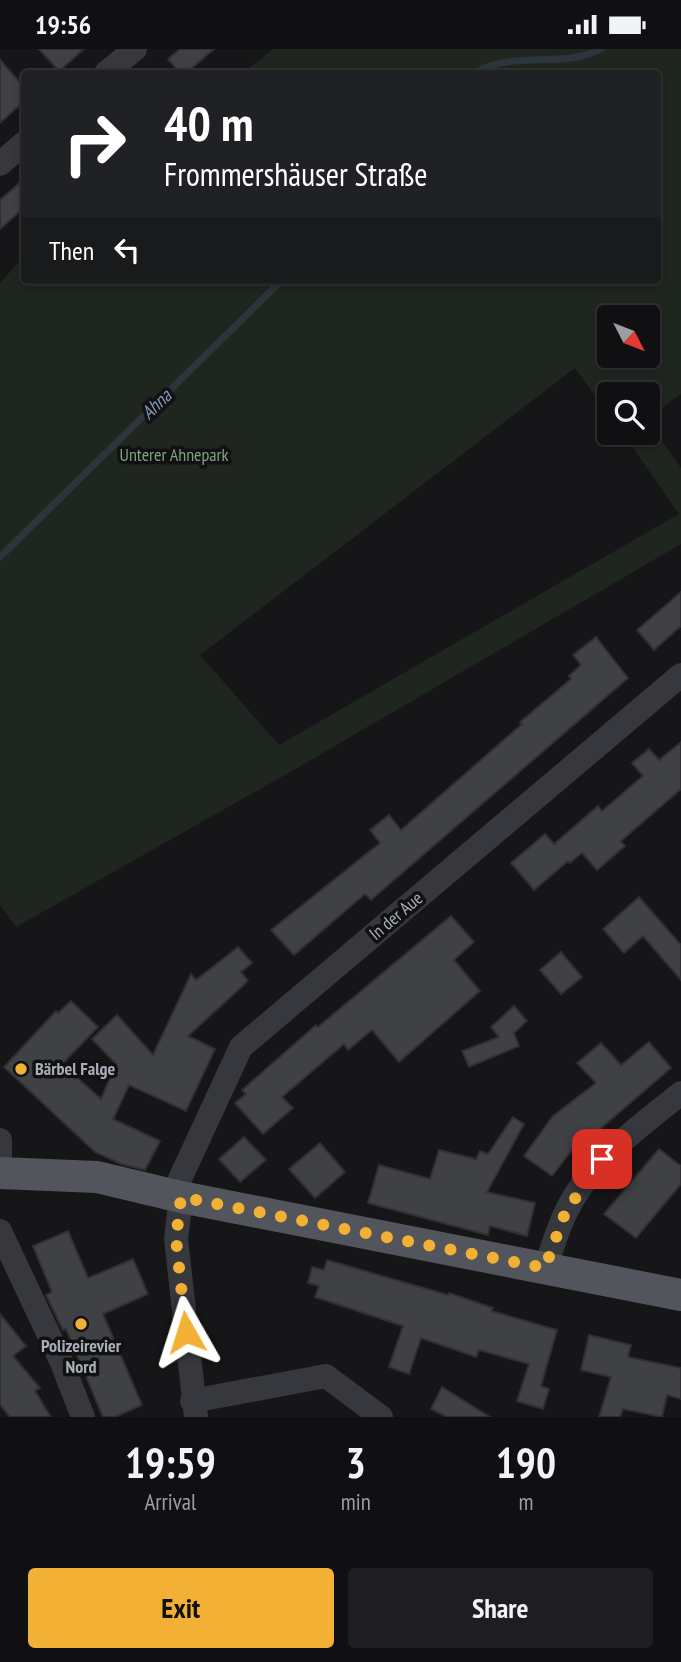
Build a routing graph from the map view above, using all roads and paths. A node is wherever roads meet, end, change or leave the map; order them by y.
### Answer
1 (135, 49) edge
2 (110, 70) edge
3 (21, 146) edge
4 (0, 164) edge
5 (679, 681) edge
6 (681, 1093) edge
7 (0, 1140) edge
8 (0, 1160) edge
9 (0, 1173) edge
10 (177, 1196) junction
11 (0, 1231) edge
12 (545, 1268) junction
13 (681, 1295) edge
14 (194, 1409) edge
15 (83, 1417) edge
16 (381, 1417) edge

1 - 2 street
3 - 4 street
5 - 10 street, In der Aue
6 - 12 street
7 - 8 street
9 - 10 main road
10 - 12 main road
10 - 14 street, In der Aue
11 - 15 street
12 - 13 main road
14 - 16 street

